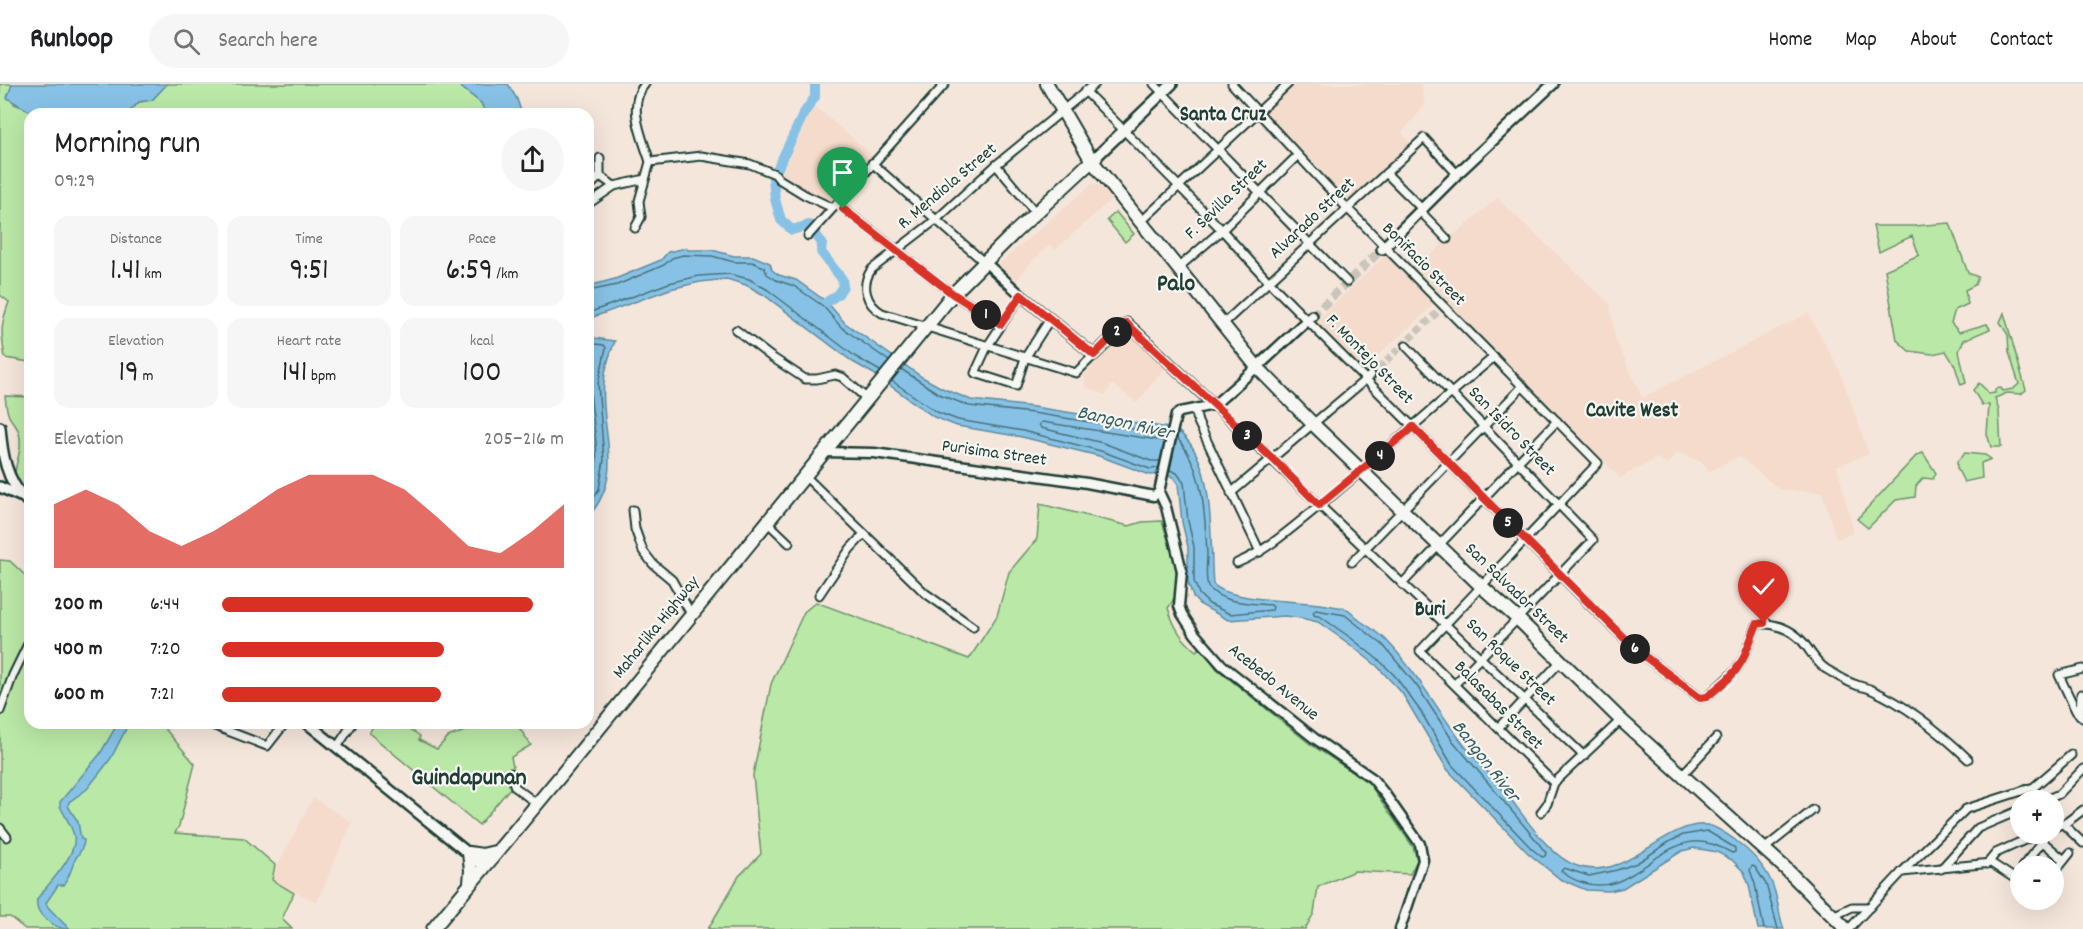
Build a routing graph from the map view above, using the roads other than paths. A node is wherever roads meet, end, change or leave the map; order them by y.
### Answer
1 (645, 84) edge
2 (945, 84) edge
3 (1047, 84) edge
4 (1055, 84) edge
5 (1095, 84) edge
6 (1154, 84) edge
7 (1172, 84) edge
8 (1232, 84) edge
9 (1288, 84) edge
10 (1553, 84) edge
11 (1085, 91) junction
12 (1163, 93) junction
13 (1065, 108) junction
14 (1259, 113) junction
15 (1123, 130) junction
16 (1219, 149) junction
17 (1297, 156) junction
18 (600, 158) dead end
19 (650, 162) junction
20 (1097, 162) junction
21 (872, 163) junction
22 (996, 165) junction
23 (1386, 173) junction
24 (1457, 174) junction
25 (600, 176) junction
26 (645, 179) junction
27 (594, 182) edge
28 (615, 186) junction
29 (1179, 187) junction
30 (1260, 193) junction
31 (594, 200) edge
32 (835, 206) junction
33 (1347, 208) junction
34 (1422, 211) junction
35 (1036, 213) junction
36 (1145, 218) junction
37 (937, 219) junction
38 (635, 228) dead end
39 (1222, 230) junction
40 (808, 236) dead end
41 (1447, 239) dead end
42 (1309, 243) junction
43 (1383, 248) junction
44 (896, 250) junction
45 (986, 263) junction
46 (1179, 267) junction
47 (1268, 281) junction
48 (1347, 282) dead end
49 (953, 294) junction
50 (1021, 295) junction
51 (1310, 318) junction
52 (1050, 319) junction
53 (1001, 324) junction
54 (1222, 324) junction
55 (925, 326) junction
56 (736, 330) dead end
57 (1406, 346) dead end
58 (987, 347) junction
59 (1094, 355) junction
60 (1494, 357) junction
61 (1025, 358) junction
62 (1257, 367) junction
63 (1369, 377) junction
64 (1522, 386) junction
65 (1451, 393) junction
66 (866, 398) junction
67 (1214, 405) junction
68 (1195, 410) junction
69 (1557, 421) junction
70 (1313, 424) junction
71 (0, 426) edge
72 (1413, 427) junction
73 (1484, 427) junction
74 (0, 444) edge
75 (822, 452) junction
76 (1273, 459) junction
77 (1518, 462) junction
78 (1449, 463) junction
79 (1362, 470) junction
80 (804, 475) junction
81 (9, 477) junction
82 (3, 488) edge
83 (1159, 492) junction
84 (1231, 493) junction
85 (24, 497) edge
86 (24, 499) edge
87 (1483, 499) junction
88 (1560, 504) junction
89 (1319, 505) junction
90 (633, 510) dead end
91 (1403, 511) junction
92 (766, 521) junction
93 (864, 534) junction
94 (1525, 540) junction
95 (789, 543) dead end
96 (1439, 545) junction
97 (1365, 548) junction
98 (1260, 552) junction
99 (1352, 562) dead end
100 (1237, 563) dead end
101 (1560, 575) junction
102 (1402, 584) junction
103 (1481, 586) junction
104 (819, 595) dead end
105 (691, 614) junction
106 (1518, 619) junction
107 (1446, 625) junction
108 (973, 627) dead end
109 (24, 652) edge
110 (1480, 657) junction
111 (1561, 661) junction
112 (2083, 669) edge
113 (1455, 684) junction
114 (2082, 694) edge
115 (2070, 698) junction
116 (1524, 700) junction
117 (0, 711) edge
118 (2082, 716) edge
119 (1621, 720) junction
120 (1499, 727) junction
121 (223, 729) edge
122 (280, 729) edge
123 (314, 729) edge
124 (349, 729) edge
125 (1716, 738) dead end
126 (337, 747) junction
127 (2071, 755) dead end
128 (1584, 756) junction
129 (1968, 759) dead end
130 (2083, 769) edge
131 (510, 772) dead end
132 (1682, 775) junction
133 (1554, 783) junction
134 (2063, 790) edge
135 (537, 804) junction
136 (1813, 810) dead end
137 (2083, 810) edge
138 (1541, 812) dead end
139 (2010, 814) edge
140 (2064, 823) edge
141 (2064, 825) edge
142 (0, 828) edge
143 (7, 837) dead end
144 (2083, 843) edge
145 (2016, 844) edge
146 (2041, 844) edge
147 (2046, 844) edge
148 (1764, 849) junction
149 (495, 852) junction
150 (2070, 853) dead end
151 (469, 854) junction
152 (2031, 856) edge
153 (2060, 856) edge
154 (2064, 860) edge
155 (1987, 864) junction
156 (484, 866) junction
157 (1941, 869) junction
158 (1902, 872) junction
159 (2010, 876) edge
160 (470, 884) junction
161 (1870, 907) junction
162 (1833, 916) junction
163 (432, 929) edge
164 (1400, 929) edge
165 (1848, 929) edge

1 - 19 street
2 - 21 street
3 - 13 highway, San Salvador Street
4 - 13 highway, San Salvador Street
5 - 11 street, R. Mendiola Street
6 - 12 street
7 - 12 main road
8 - 14 street, Bonifacio Street
9 - 14 street
10 - 24 main road
11 - 13 street, R. Mendiola Street
11 - 15 street, F. Montejo Street
12 - 15 main road
12 - 16 street
13 - 20 highway, San Salvador Street
13 - 22 street, R. Mendiola Street
14 - 16 street
14 - 17 street, Bonifacio Street
15 - 20 main road
15 - 29 street, F. Montejo Street
16 - 29 street
16 - 30 street
17 - 30 street, F. Sevilla Street
17 - 33 street, Bonifacio Street
18 - 25 street
19 - 26 street
19 - 32 street
20 - 35 highway
20 - 36 highway, San Salvador Street
20 - 45 highway
20 - 46 highway, San Salvador Street
21 - 32 street
21 - 37 street
22 - 35 street
22 - 37 street, R. Mendiola Street
23 - 24 street, Alvarado Street
23 - 33 street, Alvarado Street
23 - 34 street
24 - 34 main road
25 - 27 street
25 - 28 street
26 - 28 street
26 - 38 street
28 - 31 street
29 - 36 street
29 - 39 street, F. Montejo Street
30 - 39 street, F. Sevilla Street
30 - 42 street
32 - 40 street
32 - 44 street
33 - 42 street, Alvarado Street
33 - 43 street, Bonifacio Street
34 - 41 street
34 - 43 main road
35 - 45 highway
36 - 46 highway, San Salvador Street
37 - 44 street, R. Mendiola Street
37 - 45 street
39 - 46 street, F. Sevilla Street
39 - 47 street, F. Montejo Street
42 - 47 street, Alvarado Street
42 - 48 street
43 - 60 street, Bonifacio Street
44 - 49 street
44 - 55 street, R. Mendiola Street
45 - 49 highway, Maharlika Highway
45 - 50 street
46 - 54 highway, San Salvador Street
47 - 51 street, F. Montejo Street
47 - 54 street, Alvarado Street
49 - 53 street
49 - 55 highway, Maharlika Highway
50 - 52 street
50 - 53 street
51 - 62 main road
51 - 63 street, F. Montejo Street
52 - 59 street
52 - 61 street
53 - 58 street
54 - 62 highway, San Salvador Street
55 - 58 street
55 - 66 highway, Maharlika Highway
56 - 66 street
57 - 65 street, San Isidro Street
58 - 61 street
58 - 61 street
59 - 61 street
59 - 67 street, San Roque Street
60 - 64 street, Bonifacio Street
60 - 65 street
62 - 67 street
62 - 70 highway, San Salvador Street
63 - 70 street
63 - 72 street, F. Montejo Street
64 - 69 street, Bonifacio Street
64 - 73 street
65 - 72 street
65 - 73 street, San Isidro Street
66 - 75 highway, Maharlika Highway
67 - 68 street
67 - 76 street, San Roque Street
68 - 83 street
68 - 84 street
69 - 77 street
69 - 88 street, Bonifacio Street
70 - 76 street
70 - 79 highway, San Salvador Street
71 - 74 main road
72 - 78 street, F. Montejo Street
72 - 79 street
73 - 77 street, San Isidro Street
73 - 78 street
74 - 81 main road
75 - 80 highway, Maharlika Highway
75 - 83 street, Purisima Street
76 - 84 street
76 - 89 street, San Roque Street
77 - 87 street
77 - 88 street, San Isidro Street
78 - 87 street, F. Montejo Street
78 - 91 street
79 - 89 street
79 - 91 highway, San Salvador Street
80 - 92 highway, Maharlika Highway
80 - 93 street
81 - 82 main road
81 - 85 main road
82 - 86 main road
83 - 164 street, Acebedo Avenue
84 - 98 street
87 - 94 street, F. Montejo Street
87 - 96 street
88 - 94 street
88 - 101 street, San Isidro Street
89 - 97 street, San Roque Street
89 - 98 street
90 - 105 street
91 - 96 highway, San Salvador Street
91 - 97 street
92 - 95 street
92 - 105 highway, Maharlika Highway
93 - 104 street
93 - 108 street
94 - 101 street, F. Montejo Street
94 - 103 street
96 - 102 street
96 - 103 highway, San Salvador Street
97 - 99 street
97 - 102 street, San Roque Street
98 - 100 street
101 - 106 street
101 - 129 street, F. Montejo Street
102 - 107 street, San Roque Street
103 - 106 highway, San Salvador Street
103 - 107 street
105 - 135 highway, Maharlika Highway
106 - 110 street
106 - 111 highway, San Salvador Street
107 - 110 street, San Roque Street
107 - 113 street, Balasabas Street
109 - 117 street
110 - 113 street
110 - 116 street, San Roque Street
111 - 116 street
111 - 119 highway, San Salvador Street
112 - 115 street
113 - 120 street, Balasabas Street
114 - 115 street
114 - 118 street
115 - 118 street
116 - 120 street
116 - 128 street, San Roque Street
119 - 128 street
119 - 132 highway, San Salvador Street
120 - 133 street, Balasabas Street
121 - 122 street
123 - 126 main road
124 - 126 street
125 - 132 street
126 - 151 main road
127 - 158 street
128 - 133 street
130 - 134 street
131 - 135 street
132 - 148 highway, San Salvador Street
133 - 138 street
135 - 149 highway, Maharlika Highway
136 - 148 street
137 - 140 street
139 - 157 street
141 - 144 street
142 - 143 street
145 - 155 street
146 - 152 street
147 - 153 street
148 - 162 highway, San Salvador Street
149 - 151 highway
149 - 156 highway, Maharlika Highway
150 - 154 street
151 - 156 main road
151 - 160 highway
155 - 157 street
155 - 159 street
156 - 160 highway, Maharlika Highway
157 - 158 street
158 - 161 street
160 - 163 highway, Maharlika Highway
161 - 162 street
161 - 165 street
162 - 165 highway, San Salvador Street

